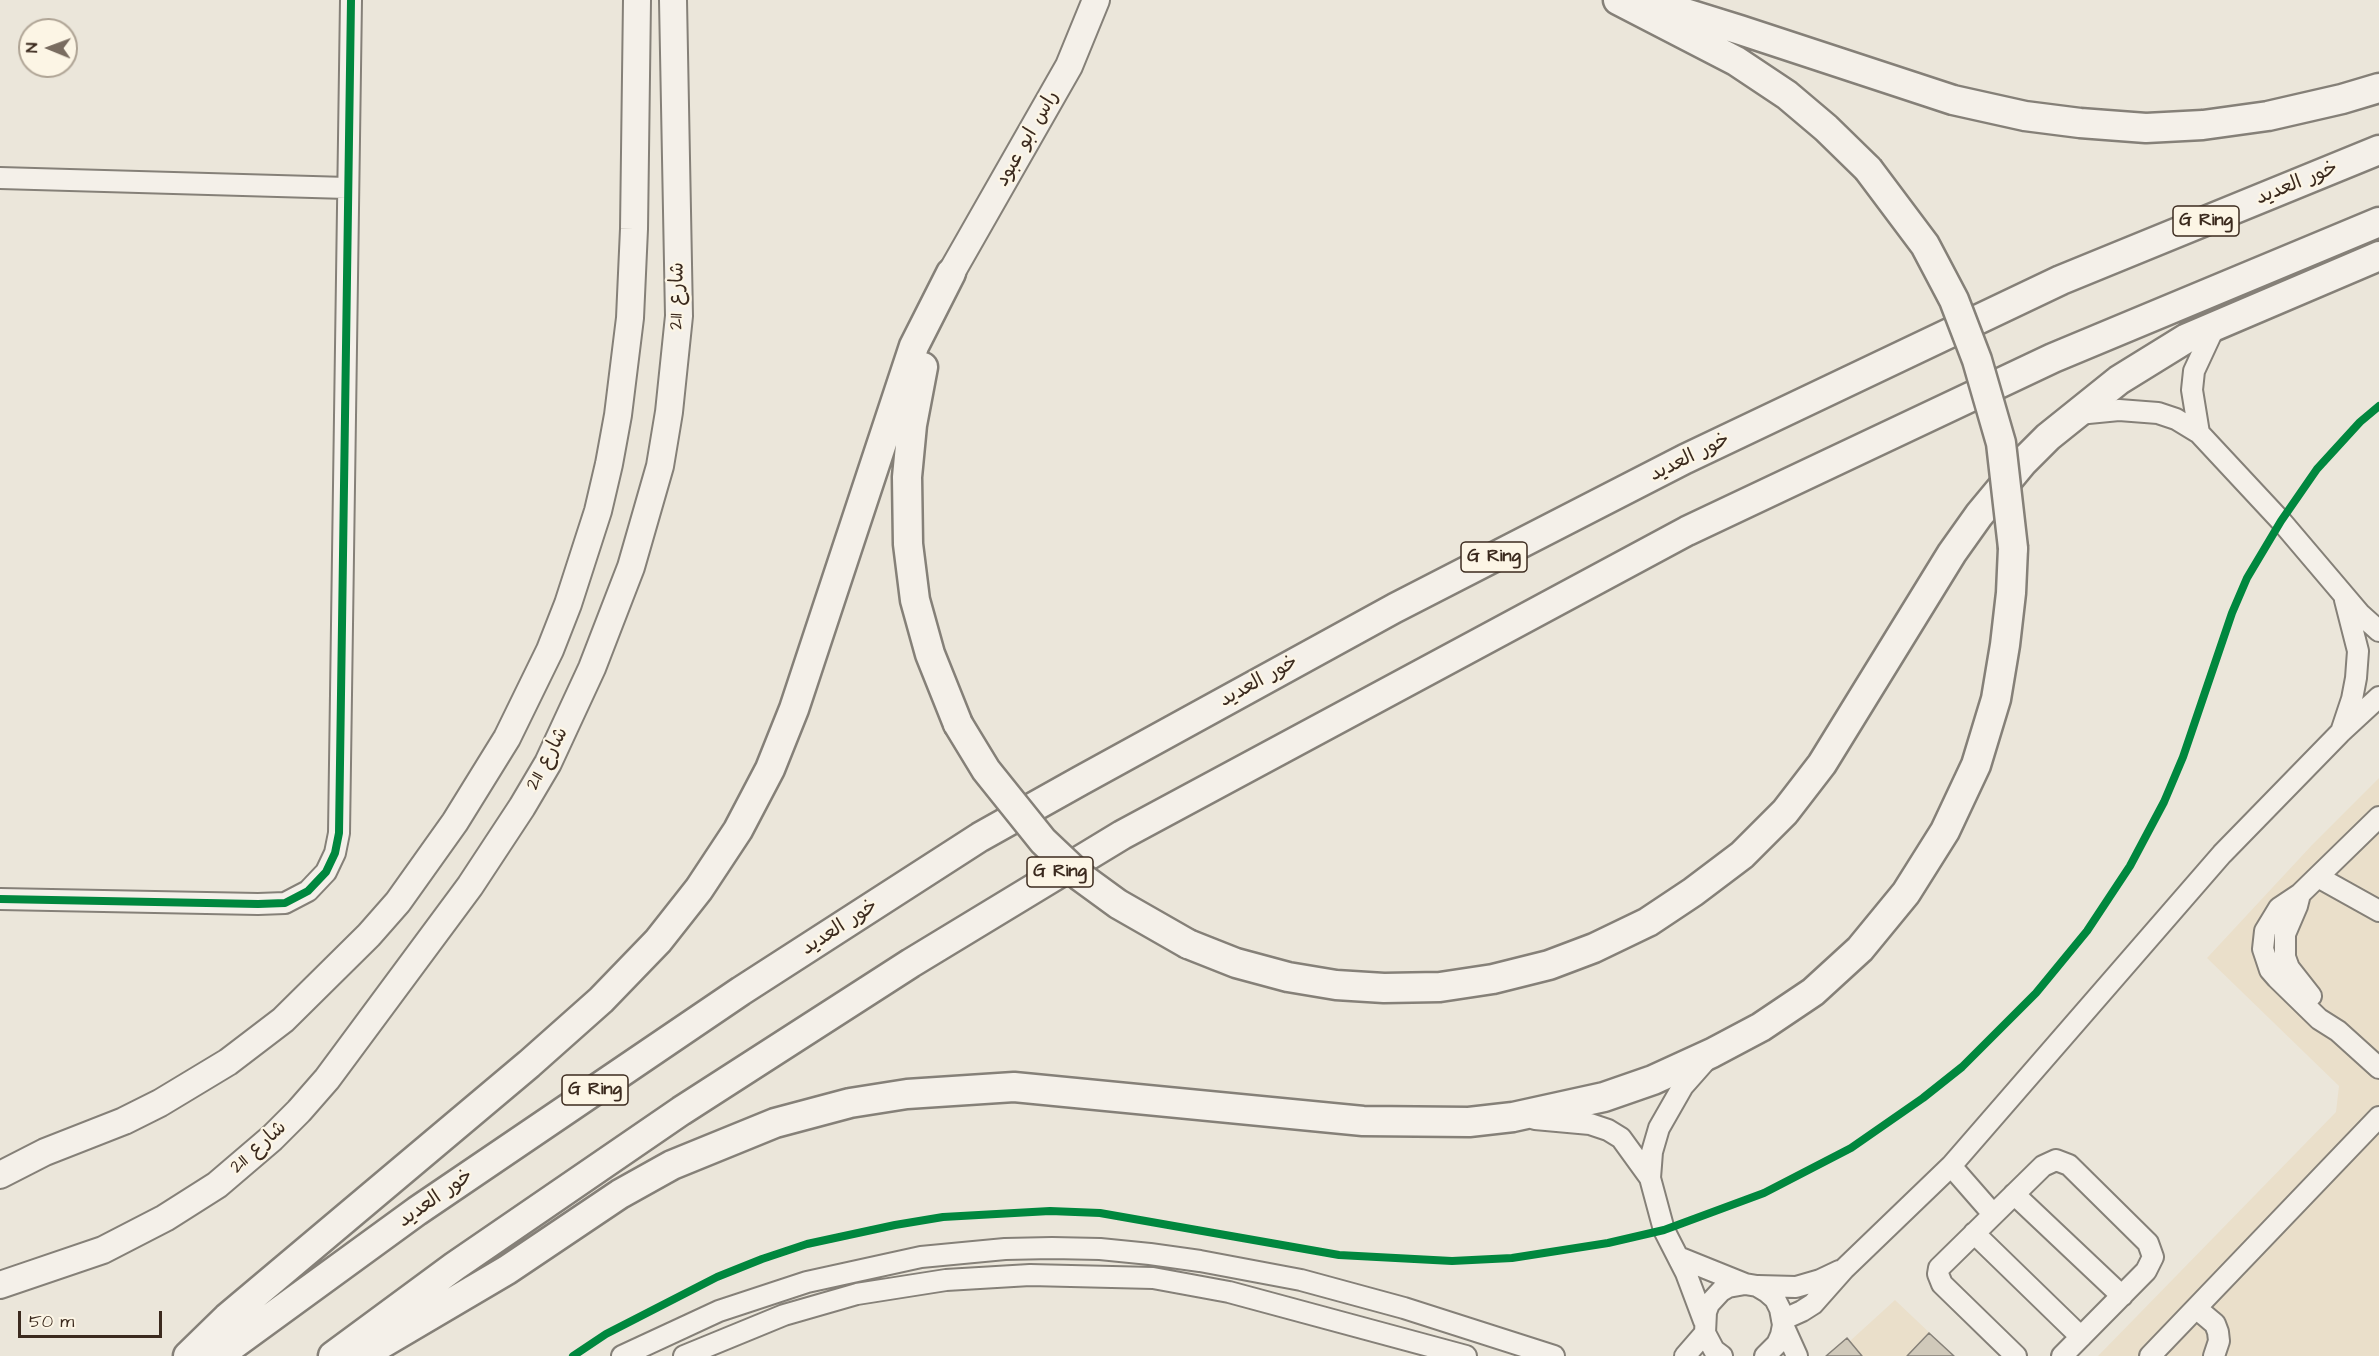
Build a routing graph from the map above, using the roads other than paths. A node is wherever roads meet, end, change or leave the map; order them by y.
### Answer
1 (351, 0) edge
2 (637, 0) edge
3 (673, 0) edge
4 (1096, 0) edge
5 (1618, 0) edge
6 (1643, 0) edge
7 (2379, 88) edge
8 (2379, 150) edge
9 (0, 178) edge
10 (346, 188) junction
11 (2379, 222) edge
12 (2379, 256) edge
13 (951, 273) junction
14 (2214, 328) junction
15 (2075, 414) junction
16 (2199, 434) junction
17 (2342, 592) junction
18 (2379, 631) edge
19 (2379, 698) edge
20 (2340, 733) junction
21 (2379, 817) edge
22 (2318, 877) junction
23 (0, 899) edge
24 (2379, 911) edge
25 (1712, 1053) junction
26 (2379, 1068) edge
27 (1513, 1117) junction
28 (2379, 1117) edge
29 (1951, 1166) junction
30 (0, 1175) edge
31 (1650, 1178) junction
32 (2014, 1194) junction
33 (1993, 1214) junction
34 (1974, 1233) junction
35 (1678, 1257) junction
36 (1844, 1269) junction
37 (0, 1285) edge
38 (1751, 1285) junction
39 (2122, 1296) junction
40 (2196, 1308) junction
41 (1783, 1323) junction
42 (1705, 1327) junction
43 (2081, 1337) junction
44 (188, 1356) edge
45 (218, 1356) edge
46 (333, 1356) edge
47 (361, 1356) edge
48 (622, 1356) edge
49 (684, 1356) edge
50 (1466, 1356) edge
51 (1554, 1356) edge
52 (1686, 1356) edge
53 (1722, 1356) edge
54 (1765, 1356) edge
55 (1797, 1356) edge
56 (2016, 1356) edge
57 (2062, 1356) edge
58 (2150, 1356) edge
59 (2214, 1356) edge

1 - 10 street
2 - 30 main road
3 - 37 main road, شارع 211
4 - 13 main road, راس ابو عبود
5 - 25 highway, bridge
6 - 7 highway
8 - 45 highway, خور العديد / G Ring
9 - 10 street
10 - 23 street
11 - 46 highway, G Ring
12 - 14 highway
13 - 15 highway, bridge
13 - 44 highway
14 - 15 highway
14 - 16 street
15 - 16 street
16 - 17 street
17 - 18 street
17 - 20 street
19 - 20 street
20 - 29 street
21 - 22 street
22 - 24 street
22 - 26 street
25 - 27 highway
25 - 31 street
27 - 31 street
27 - 47 highway
28 - 40 street
29 - 33 street
29 - 36 street
31 - 35 street
32 - 33 street
32 - 39 street
32 - 39 street
33 - 34 street
34 - 43 street
34 - 56 street
35 - 38 street
35 - 42 street
36 - 38 street
36 - 41 street
38 - 41 street
38 - 42 street
39 - 43 street
40 - 58 street
40 - 59 street
41 - 54 street
41 - 55 street
42 - 52 street
42 - 53 street
43 - 57 street
48 - 51 street
49 - 50 street

